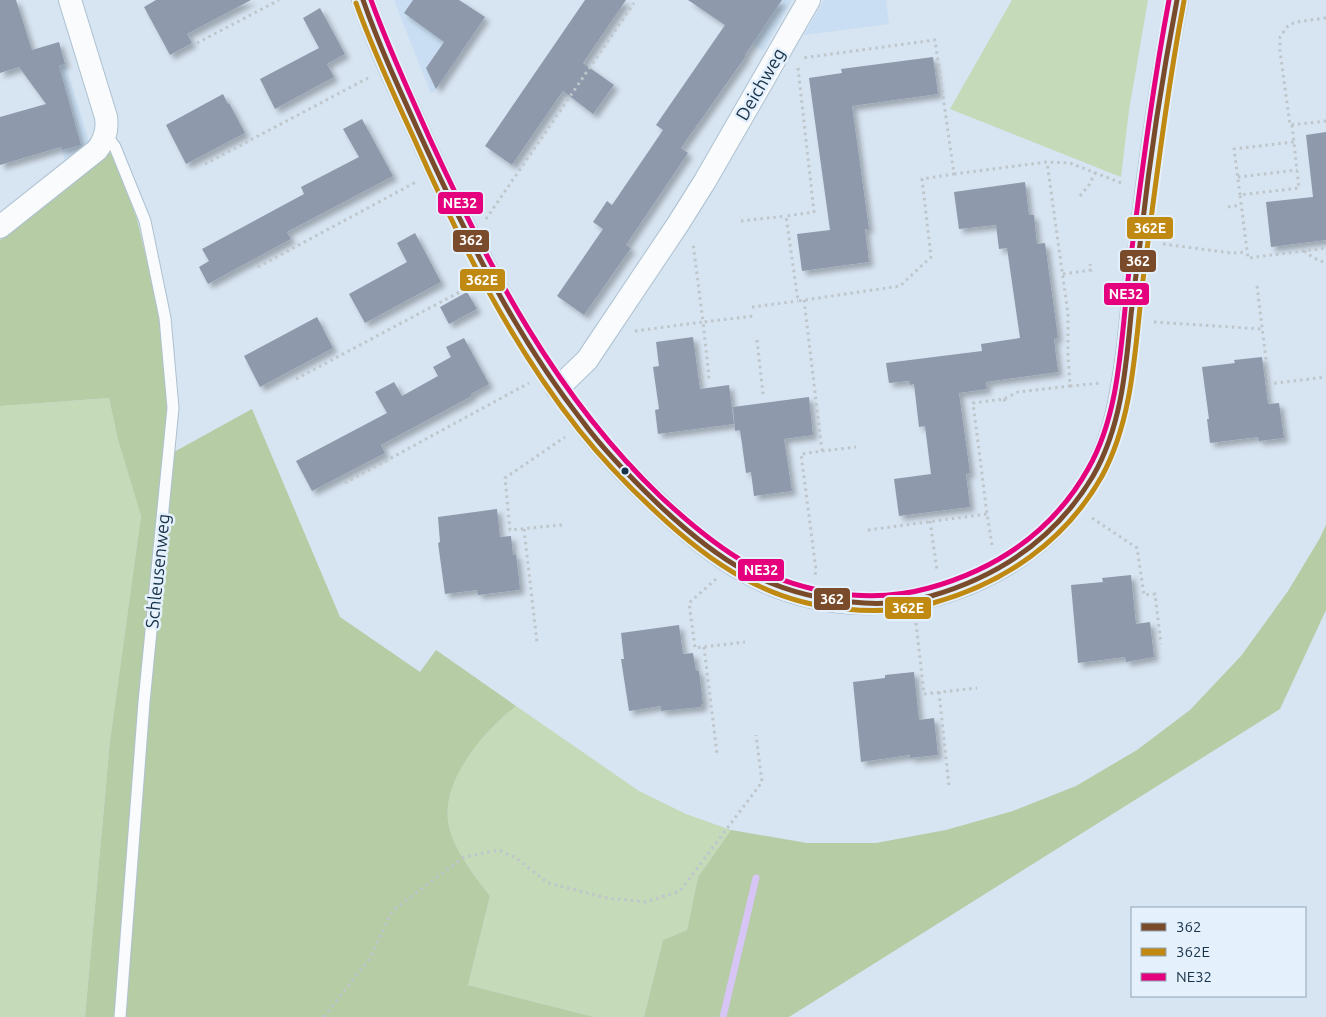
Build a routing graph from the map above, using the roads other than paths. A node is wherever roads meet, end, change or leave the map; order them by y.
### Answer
1 (70, 0) edge
2 (363, 0) edge
3 (808, 0) edge
4 (1177, 0) edge
5 (106, 136) junction
6 (0, 227) edge
7 (552, 381) junction
8 (120, 1017) edge

1 - 5 street, Schleusenweg
2 - 7 street
3 - 7 street, Deichweg
4 - 7 street
5 - 6 street
5 - 8 lane, Schleusenweg

